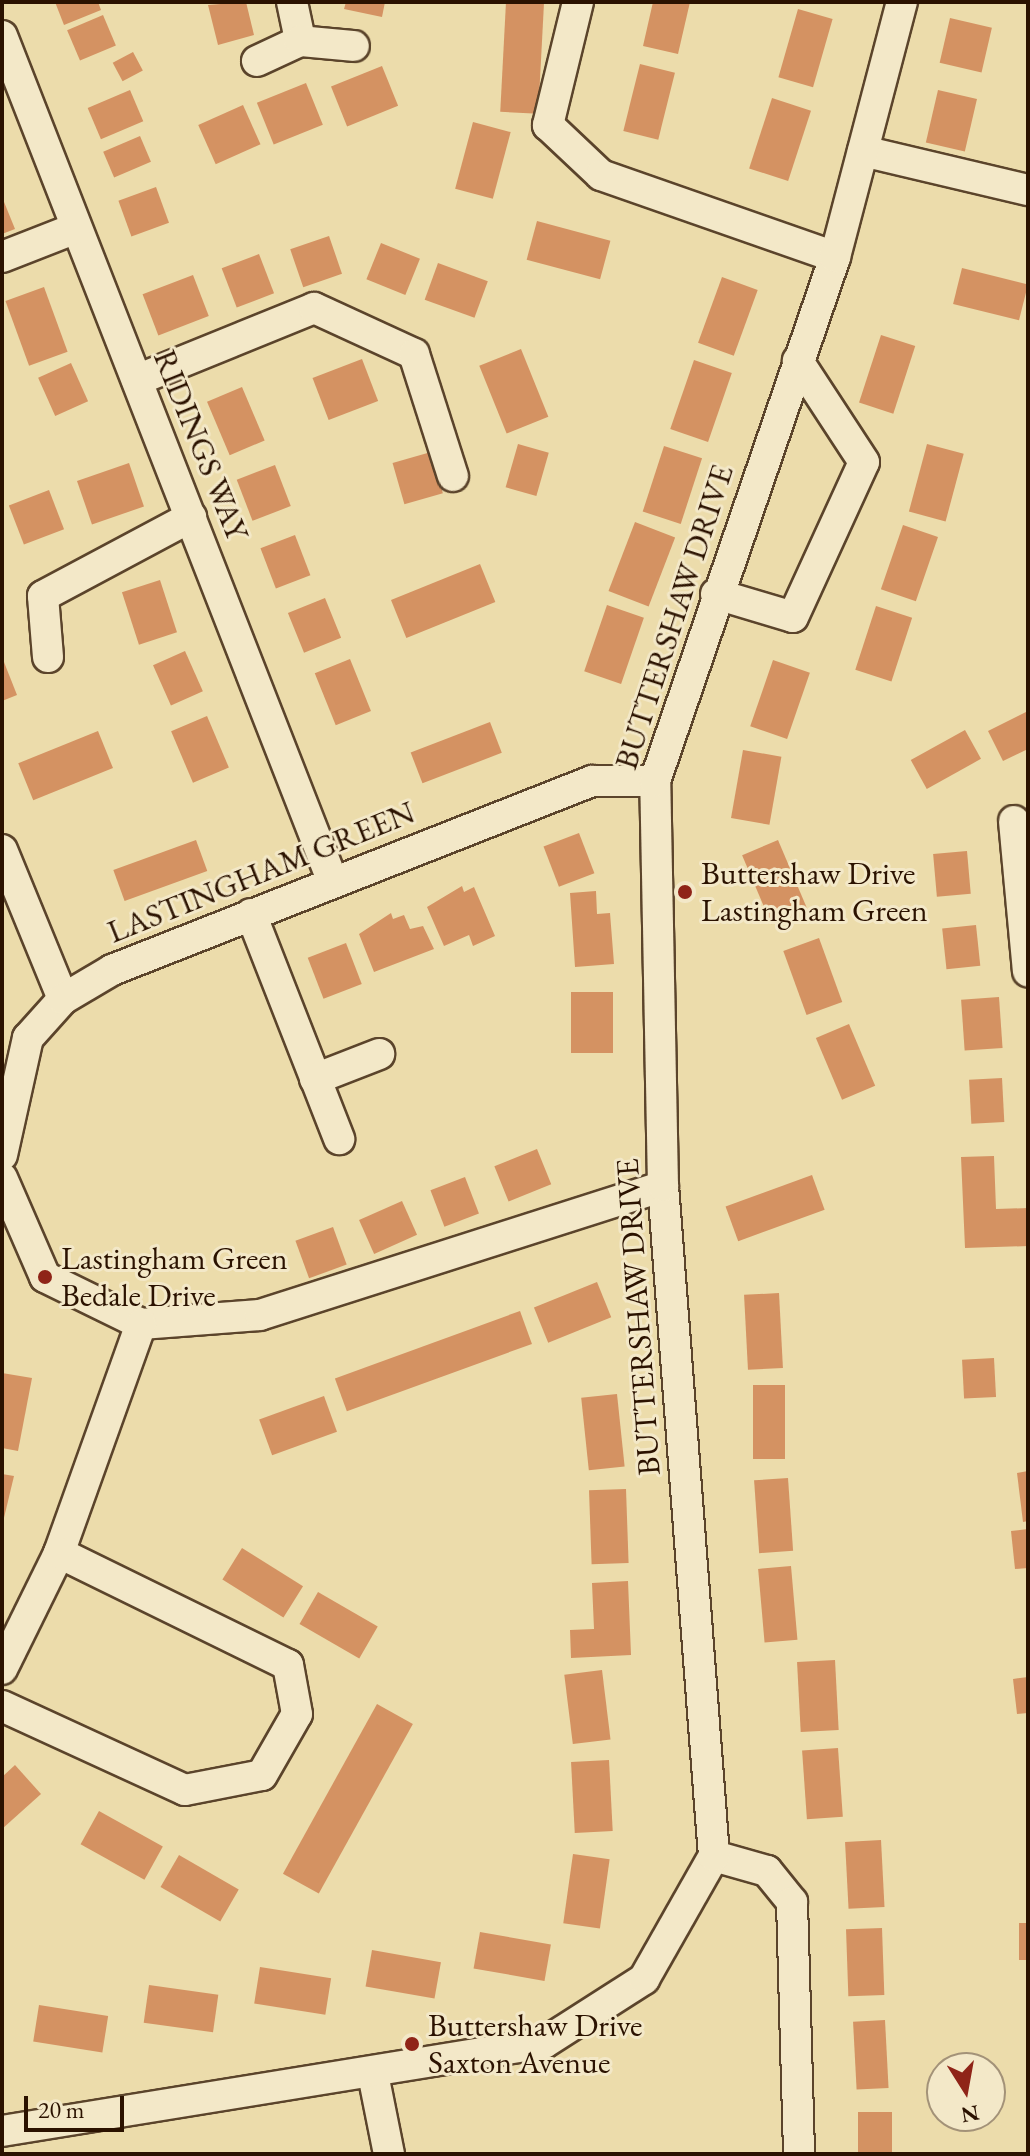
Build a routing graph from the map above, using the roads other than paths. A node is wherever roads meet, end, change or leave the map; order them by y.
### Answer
1 (292, 2) edge
2 (578, 2) edge
3 (902, 2) edge
4 (2, 36) edge
5 (300, 41) junction
6 (354, 46) dead end
7 (257, 61) dead end
8 (863, 151) junction
9 (1028, 190) edge
10 (76, 228) junction
11 (2, 257) edge
12 (835, 257) junction
13 (798, 361) junction
14 (137, 380) junction
15 (453, 476) dead end
16 (191, 517) junction
17 (716, 594) junction
18 (48, 657) dead end
19 (655, 781) junction
20 (1014, 821) dead end
21 (2, 850) edge
22 (332, 880) junction
23 (251, 914) junction
24 (1028, 971) edge
25 (63, 999) junction
26 (379, 1054) dead end
27 (315, 1079) junction
28 (339, 1139) dead end
29 (2, 1155) edge
30 (2, 1178) edge
31 (663, 1186) junction
32 (11, 1222) edge
33 (141, 1324) junction
34 (59, 1553) junction
35 (2, 1669) edge
36 (2, 1706) edge
37 (714, 1856) junction
38 (373, 2074) junction
39 (2, 2131) edge
40 (389, 2154) edge
41 (799, 2154) edge

1 - 5 street
2 - 12 street
3 - 8 street, BUTTERSHAW DRIVE
4 - 10 street, RIDINGS WAY
5 - 6 street
5 - 7 street
8 - 9 street
8 - 12 street, BUTTERSHAW DRIVE
10 - 11 street
10 - 14 street, RIDINGS WAY
12 - 13 street, BUTTERSHAW DRIVE
13 - 17 street, BUTTERSHAW DRIVE
13 - 17 street
14 - 15 street
14 - 16 street, RIDINGS WAY
16 - 18 street
16 - 22 street, RIDINGS WAY
17 - 19 street, BUTTERSHAW DRIVE
19 - 22 street, LASTINGHAM GREEN
19 - 31 street, BUTTERSHAW DRIVE
20 - 24 street
21 - 25 street
22 - 23 street, LASTINGHAM GREEN
23 - 25 street, LASTINGHAM GREEN
23 - 27 street
25 - 29 street, LASTINGHAM GREEN
26 - 27 street
27 - 28 street
30 - 32 street
31 - 33 street
31 - 37 street, BUTTERSHAW DRIVE
32 - 33 street
33 - 34 street
34 - 35 street
34 - 36 street
37 - 38 street
37 - 41 street
38 - 39 street
38 - 40 street

